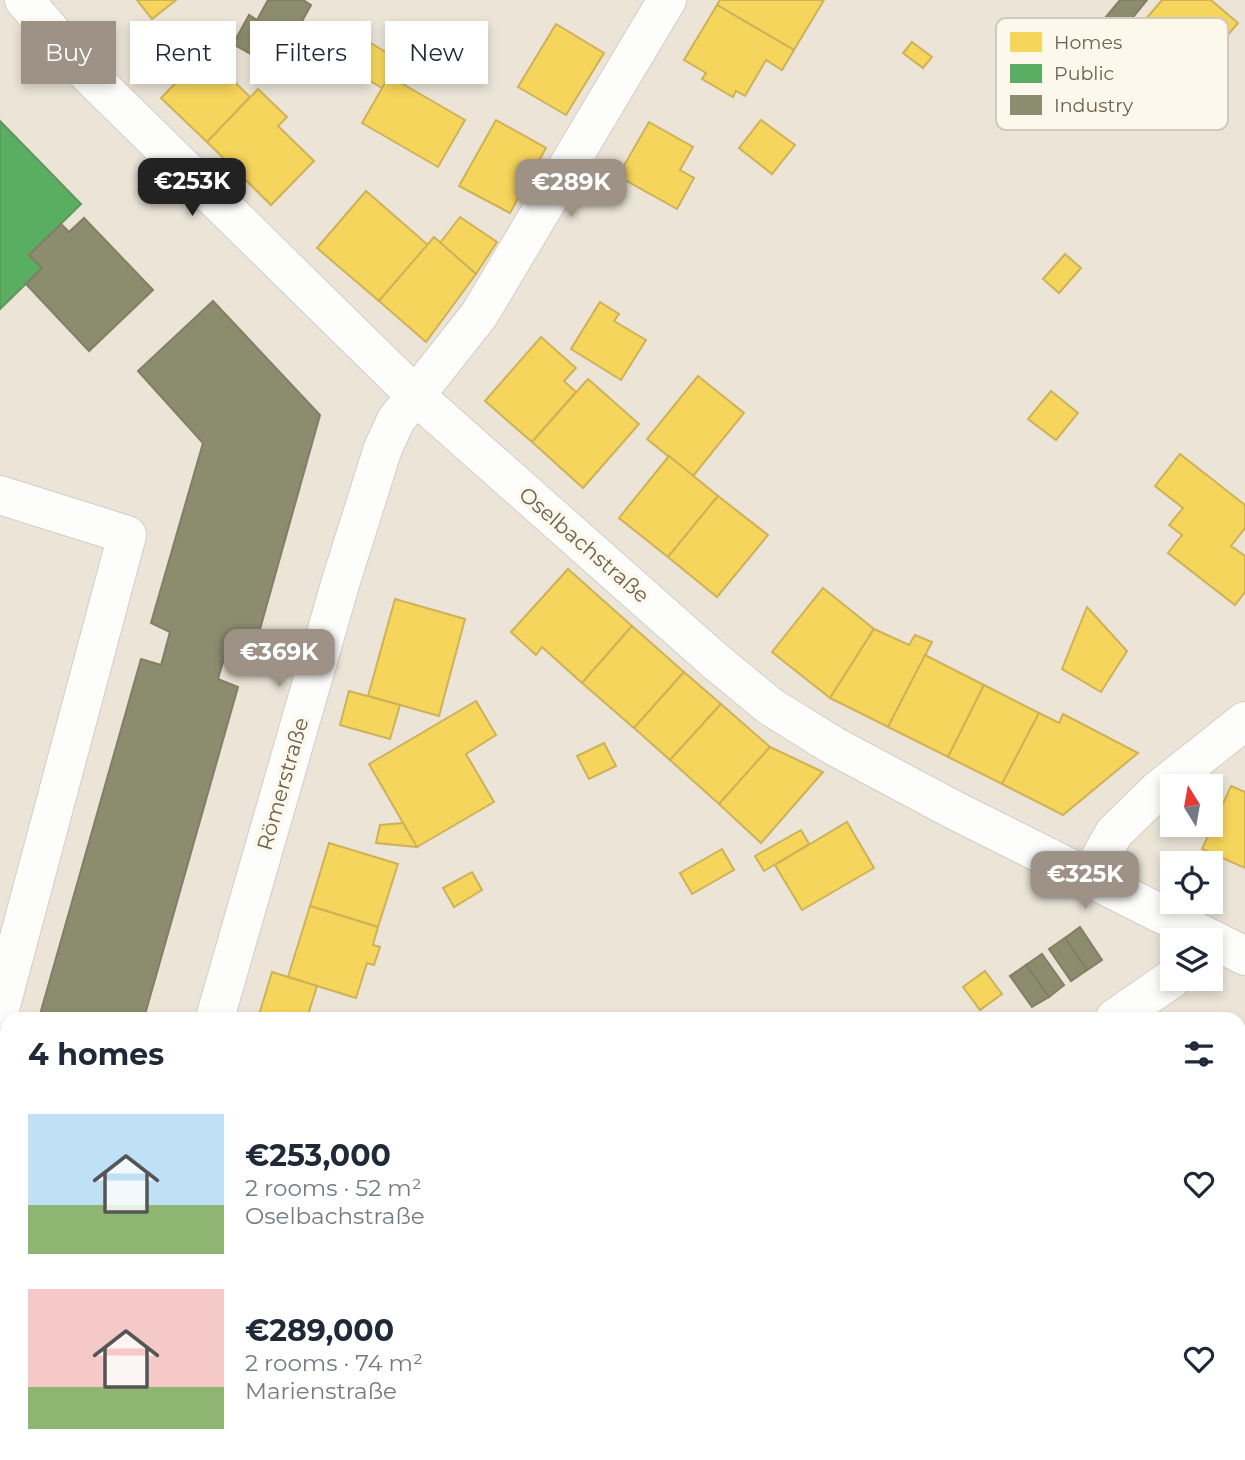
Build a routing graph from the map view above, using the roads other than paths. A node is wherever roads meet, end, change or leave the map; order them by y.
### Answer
1 (24, 0) edge
2 (667, 0) edge
3 (416, 396) junction
4 (0, 495) edge
5 (1245, 721) edge
6 (1088, 879) junction
7 (1187, 928) edge
8 (1223, 946) edge
9 (1245, 956) edge
10 (1160, 987) edge
11 (0, 1009) edge
12 (217, 1012) edge
13 (1124, 1012) edge

1 - 3 street, Oselbachstraße
2 - 3 street, Römerstraße
3 - 6 street, Oselbachstraße
3 - 12 street, Römerstraße
4 - 11 street
5 - 6 street
6 - 7 street, Oselbachstraße
8 - 9 street, Oselbachstraße
10 - 13 street

